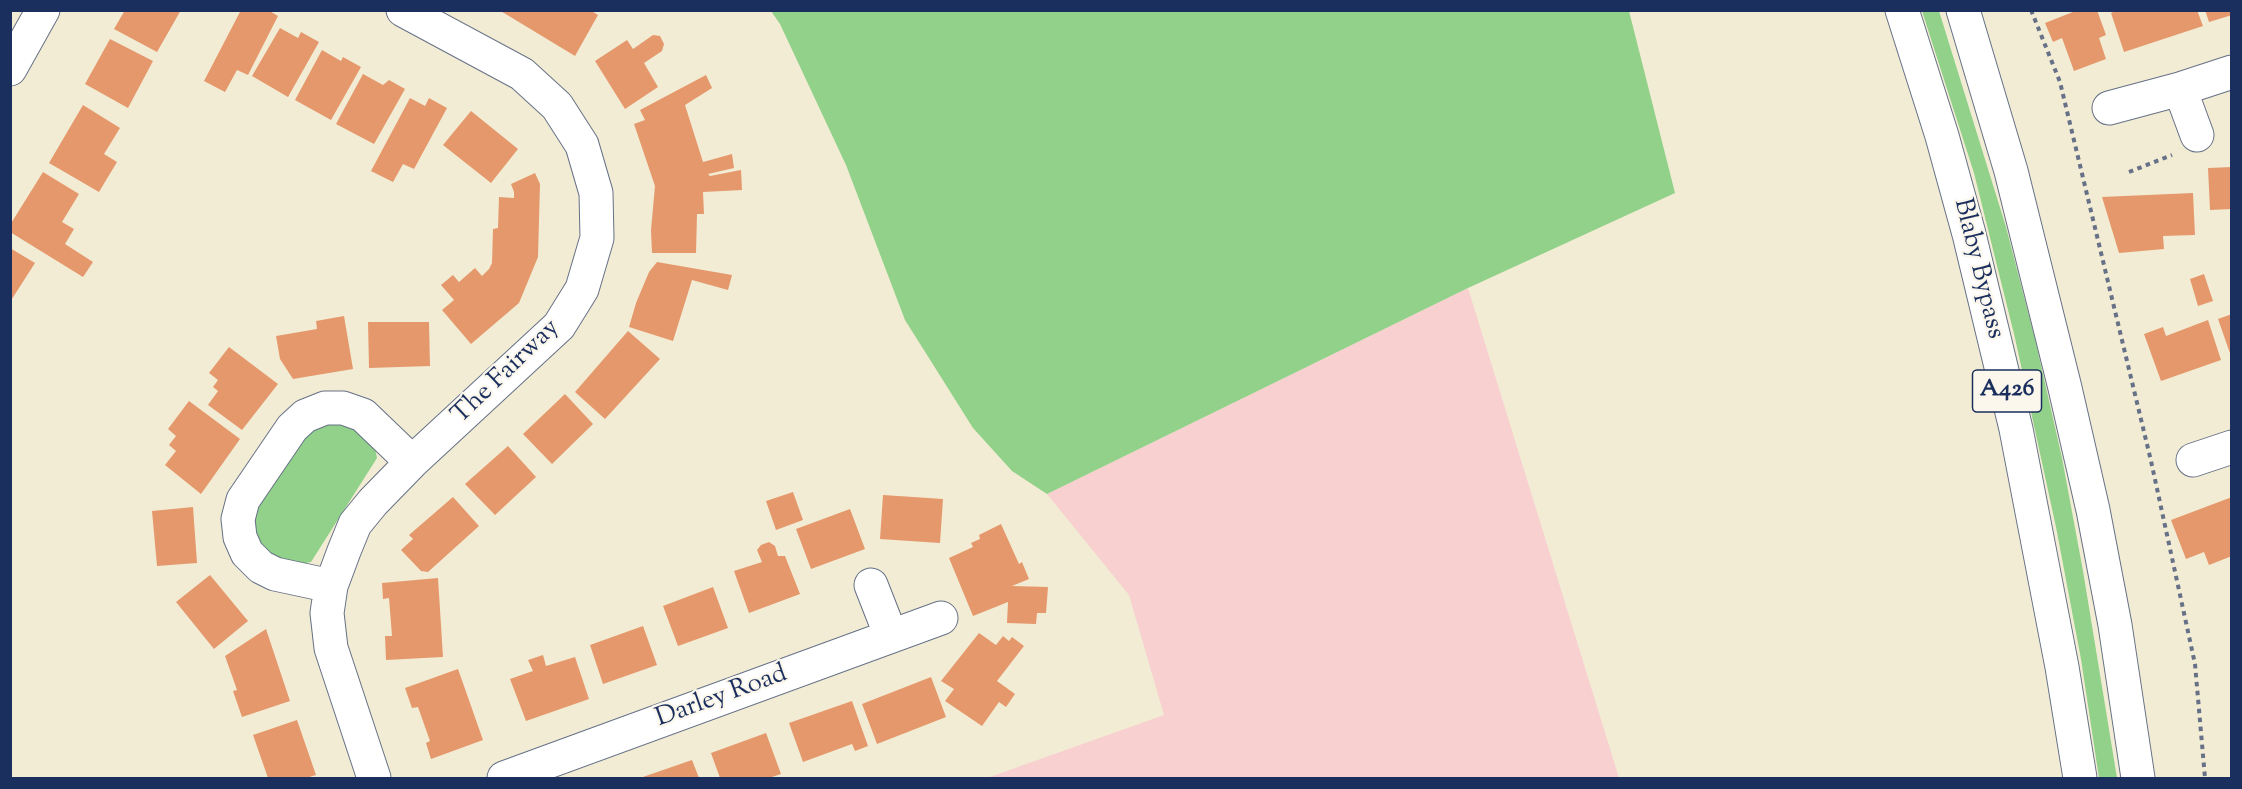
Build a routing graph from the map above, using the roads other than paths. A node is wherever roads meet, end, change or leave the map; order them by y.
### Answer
1 (44, 10) edge
2 (403, 10) edge
3 (1902, 10) edge
4 (1963, 10) edge
5 (10, 69) edge
6 (2232, 72) edge
7 (2180, 89) junction
8 (2109, 108) dead end
9 (2197, 135) dead end
10 (2232, 447) edge
11 (2193, 460) dead end
12 (412, 462) junction
13 (872, 585) dead end
14 (331, 586) junction
15 (941, 618) dead end
16 (891, 636) junction
17 (375, 778) edge
18 (504, 778) edge
19 (2080, 778) edge
20 (2138, 778) edge

1 - 5 street
2 - 12 street, The Fairway
3 - 19 street, Blaby Bypass / A426
4 - 20 street, A426
6 - 7 street
7 - 8 street
7 - 9 street
10 - 11 street
12 - 14 street, The Fairway
12 - 14 street
13 - 16 street
14 - 17 street, The Fairway
15 - 16 street, Darley Road
16 - 18 street, Darley Road

